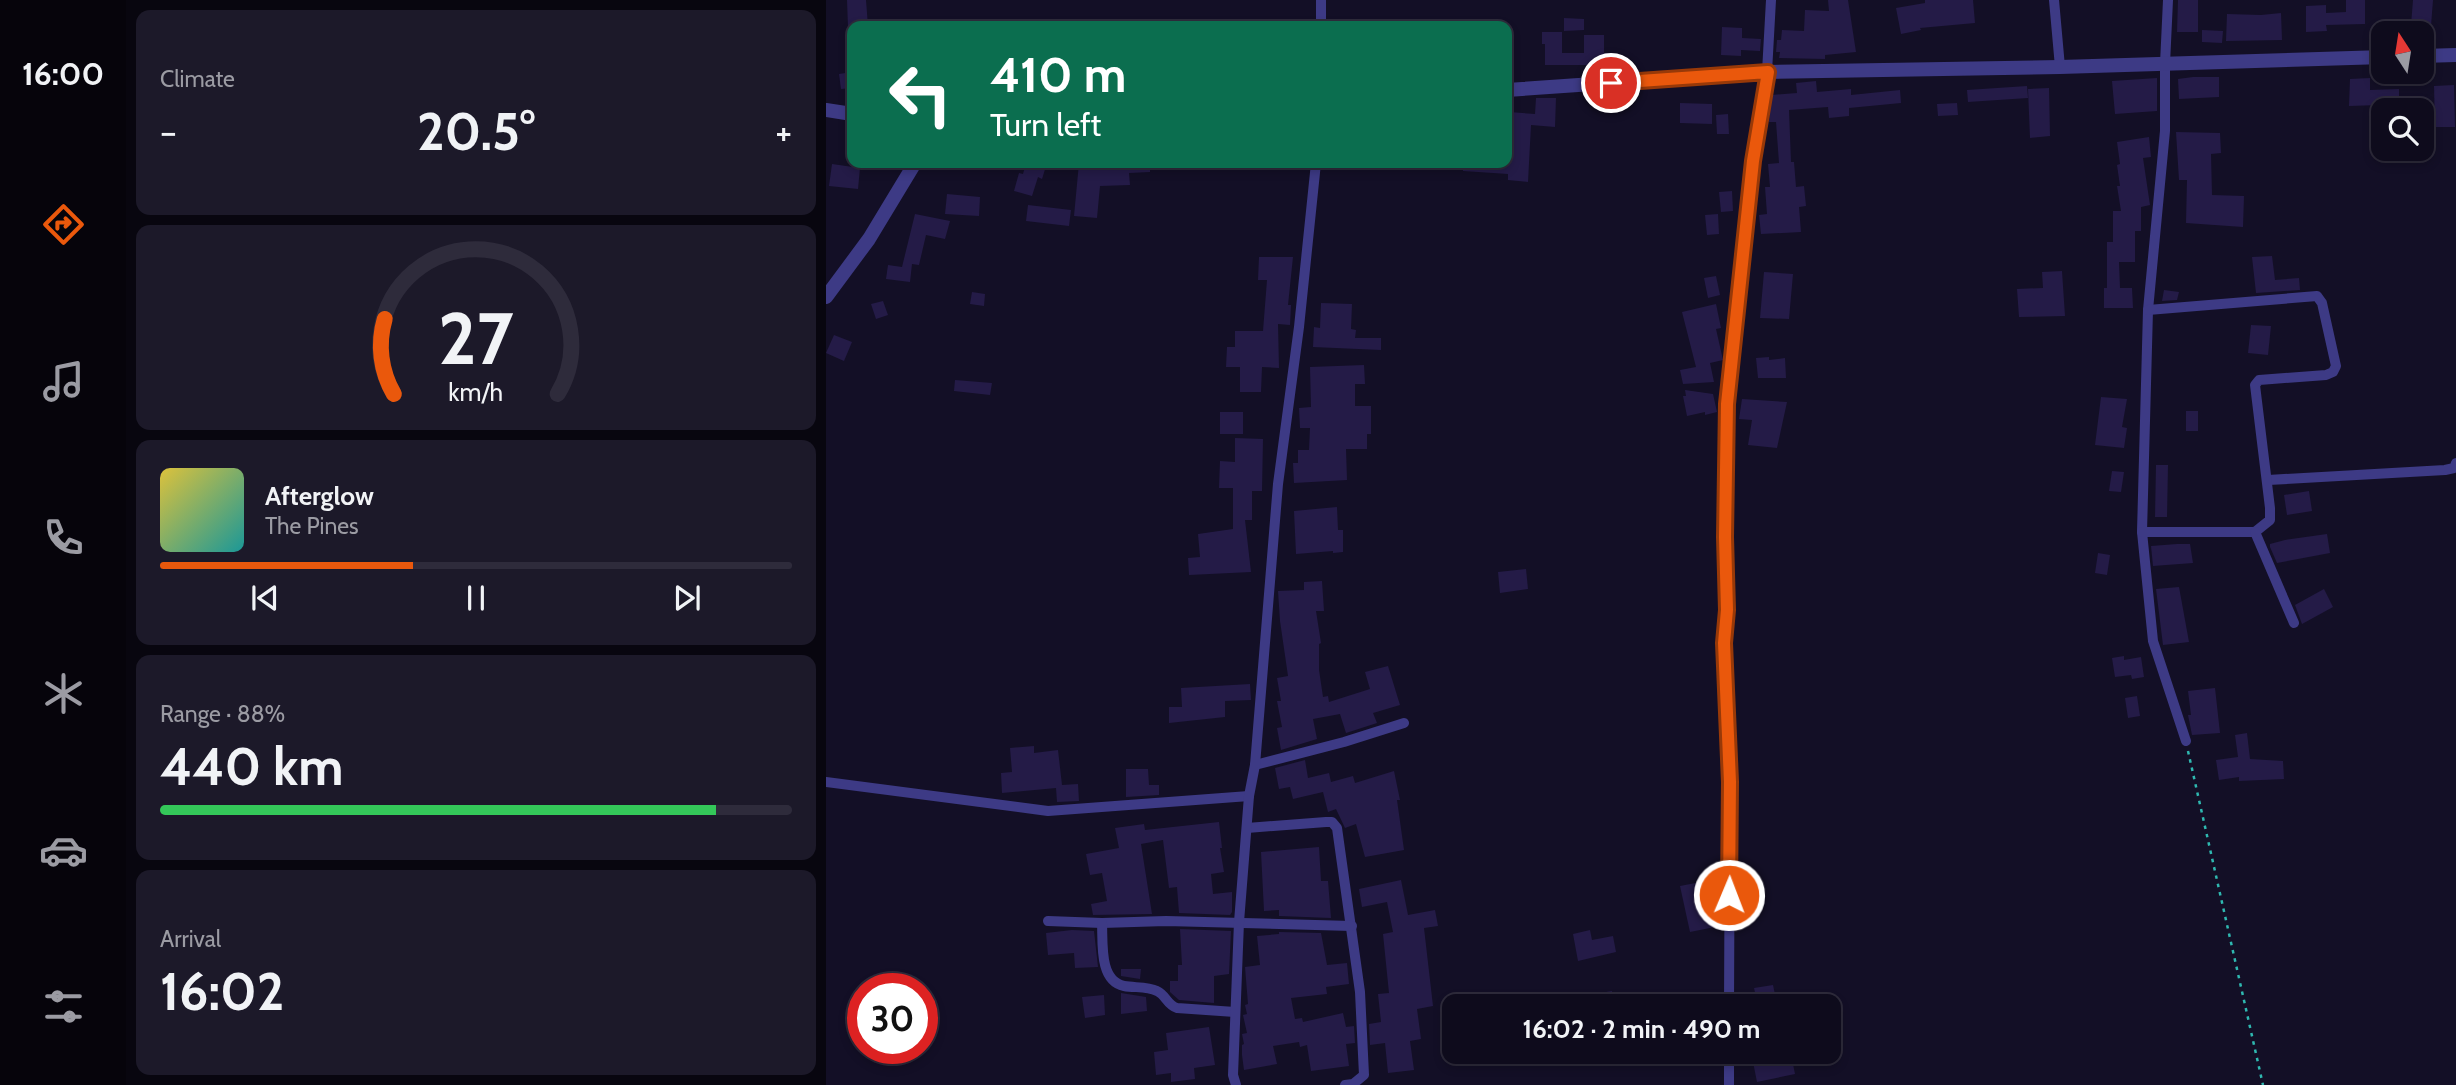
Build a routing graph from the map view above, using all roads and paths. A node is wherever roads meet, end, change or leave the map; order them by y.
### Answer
1 (1321, 0) edge
2 (1771, 0) edge
3 (2054, 0) edge
4 (2168, 0) edge
5 (1321, 21) edge
6 (2456, 55) edge
7 (2434, 56) edge
8 (2371, 57) edge
9 (2165, 64) junction
10 (2060, 67) junction
11 (1768, 72) junction
12 (1512, 90) edge
13 (826, 110) edge
14 (847, 113) edge
15 (912, 168) edge
16 (1315, 168) edge
17 (826, 297) edge
18 (2148, 310) junction
19 (2456, 463) edge
20 (2268, 480) junction
21 (2143, 532) junction
22 (2255, 532) junction
23 (2294, 623) dead end
24 (1404, 723) dead end
25 (2186, 741) joint
26 (1255, 765) junction
27 (826, 782) edge
28 (1249, 796) junction
29 (1247, 828) junction
30 (1048, 921) dead end
31 (1240, 922) junction
32 (1102, 923) junction
33 (1352, 926) junction
34 (1729, 994) edge
35 (1235, 1012) junction
36 (1729, 1064) edge
37 (1236, 1085) edge
38 (1345, 1085) edge
39 (1729, 1085) edge
40 (2263, 1085) edge

1 - 5 street
2 - 11 street
3 - 10 street
4 - 9 street
6 - 7 street
8 - 9 street
9 - 10 street
9 - 18 street
10 - 11 street
11 - 12 street
11 - 34 street
13 - 14 street
15 - 17 street
16 - 26 street
18 - 20 street
18 - 21 street
19 - 20 street
20 - 22 street
21 - 22 street
21 - 25 street
22 - 23 street
24 - 26 street
25 - 40 path
26 - 28 street
27 - 28 street
28 - 29 street
29 - 31 street
29 - 33 street
30 - 32 street
31 - 32 street
31 - 33 street
31 - 35 street
32 - 35 street
33 - 38 street
35 - 37 street
36 - 39 street

